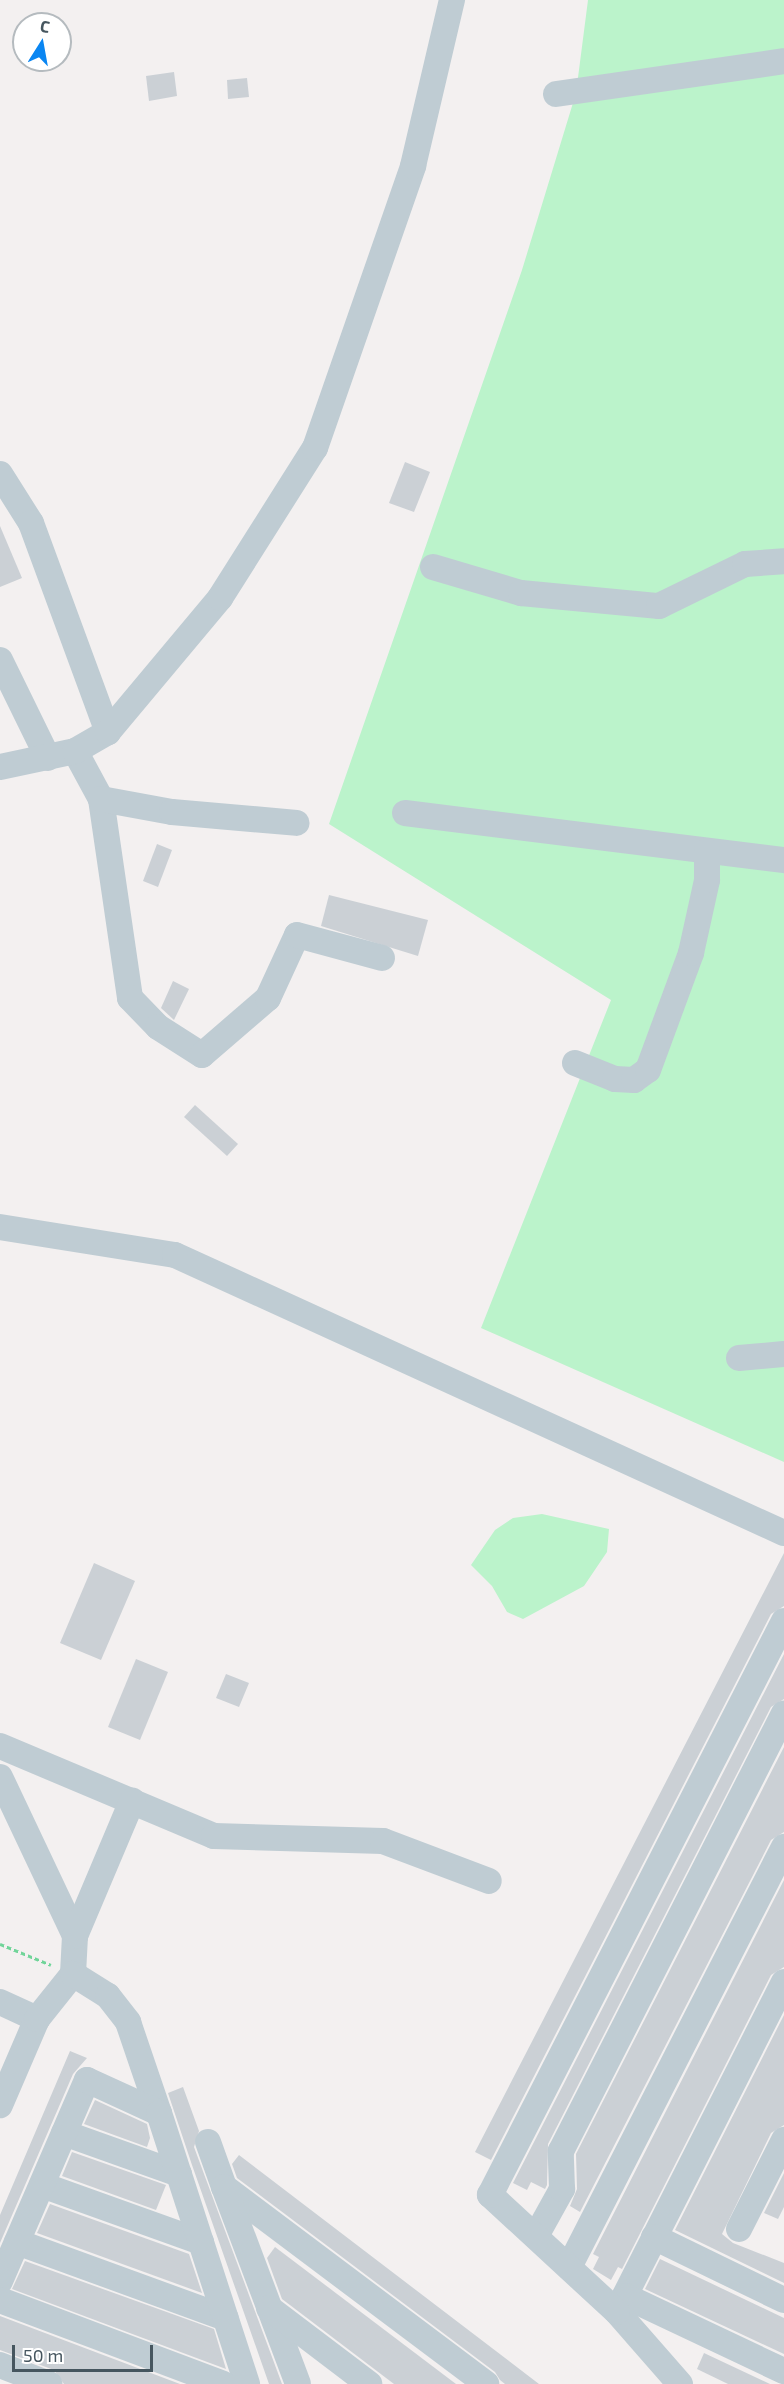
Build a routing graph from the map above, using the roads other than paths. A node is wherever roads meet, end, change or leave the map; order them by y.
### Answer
1 (452, 0) edge
2 (784, 61) edge
3 (556, 94) dead end
4 (0, 474) edge
5 (784, 561) edge
6 (433, 567) dead end
7 (0, 660) edge
8 (108, 732) junction
9 (75, 751) junction
10 (48, 758) junction
11 (0, 766) edge
12 (101, 799) junction
13 (405, 813) dead end
14 (297, 823) dead end
15 (707, 851) junction
16 (784, 860) edge
17 (382, 958) dead end
18 (575, 1063) dead end
19 (0, 1227) edge
20 (784, 1354) edge
21 (739, 1358) dead end
22 (784, 1533) edge
23 (784, 1621) edge
24 (784, 1714) edge
25 (0, 1746) edge
26 (0, 1777) edge
27 (132, 1801) junction
28 (784, 1847) edge
29 (489, 1881) dead end
30 (75, 1935) junction
31 (73, 1974) junction
32 (784, 1982) edge
33 (0, 2002) edge
34 (37, 2019) junction
35 (3, 2089) edge
36 (159, 2113) junction
37 (64, 2133) junction
38 (784, 2140) edge
39 (208, 2142) dead end
40 (178, 2174) junction
41 (42, 2185) junction
42 (224, 2187) junction
43 (739, 2229) dead end
44 (536, 2236) junction
45 (654, 2237) junction
46 (17, 2242) junction
47 (201, 2242) junction
48 (569, 2267) junction
49 (0, 2281) edge
50 (0, 2300) edge
51 (784, 2300) edge
52 (621, 2304) junction
53 (269, 2308) junction
54 (226, 2318) junction
55 (0, 2365) edge
56 (784, 2371) edge
57 (49, 2384) edge
58 (223, 2384) edge
59 (247, 2384) edge
60 (298, 2384) edge
61 (369, 2384) edge
62 (486, 2384) edge
63 (680, 2384) edge

1 - 8 street
2 - 3 street
4 - 8 street
5 - 6 street
7 - 10 street
8 - 9 street
9 - 10 street
9 - 12 street
10 - 11 street
12 - 14 street
12 - 17 street
13 - 15 street
15 - 16 street
15 - 18 street
19 - 22 street
20 - 21 street
23 - 44 street
24 - 44 street
25 - 27 street
26 - 30 street
27 - 29 street
27 - 30 street
28 - 48 street
30 - 31 street
31 - 34 street
31 - 36 street
32 - 45 street
33 - 34 street
34 - 35 street
36 - 37 street
36 - 40 street
37 - 40 street
37 - 41 street
38 - 43 street
39 - 42 street
40 - 47 street
41 - 46 street
41 - 47 street
42 - 53 street
42 - 62 street
44 - 48 street
45 - 51 street
45 - 52 street
46 - 49 street
46 - 54 street
47 - 54 street
48 - 52 street
50 - 58 street
52 - 56 street
52 - 63 street
53 - 60 street
53 - 61 street
54 - 59 street
55 - 57 street

